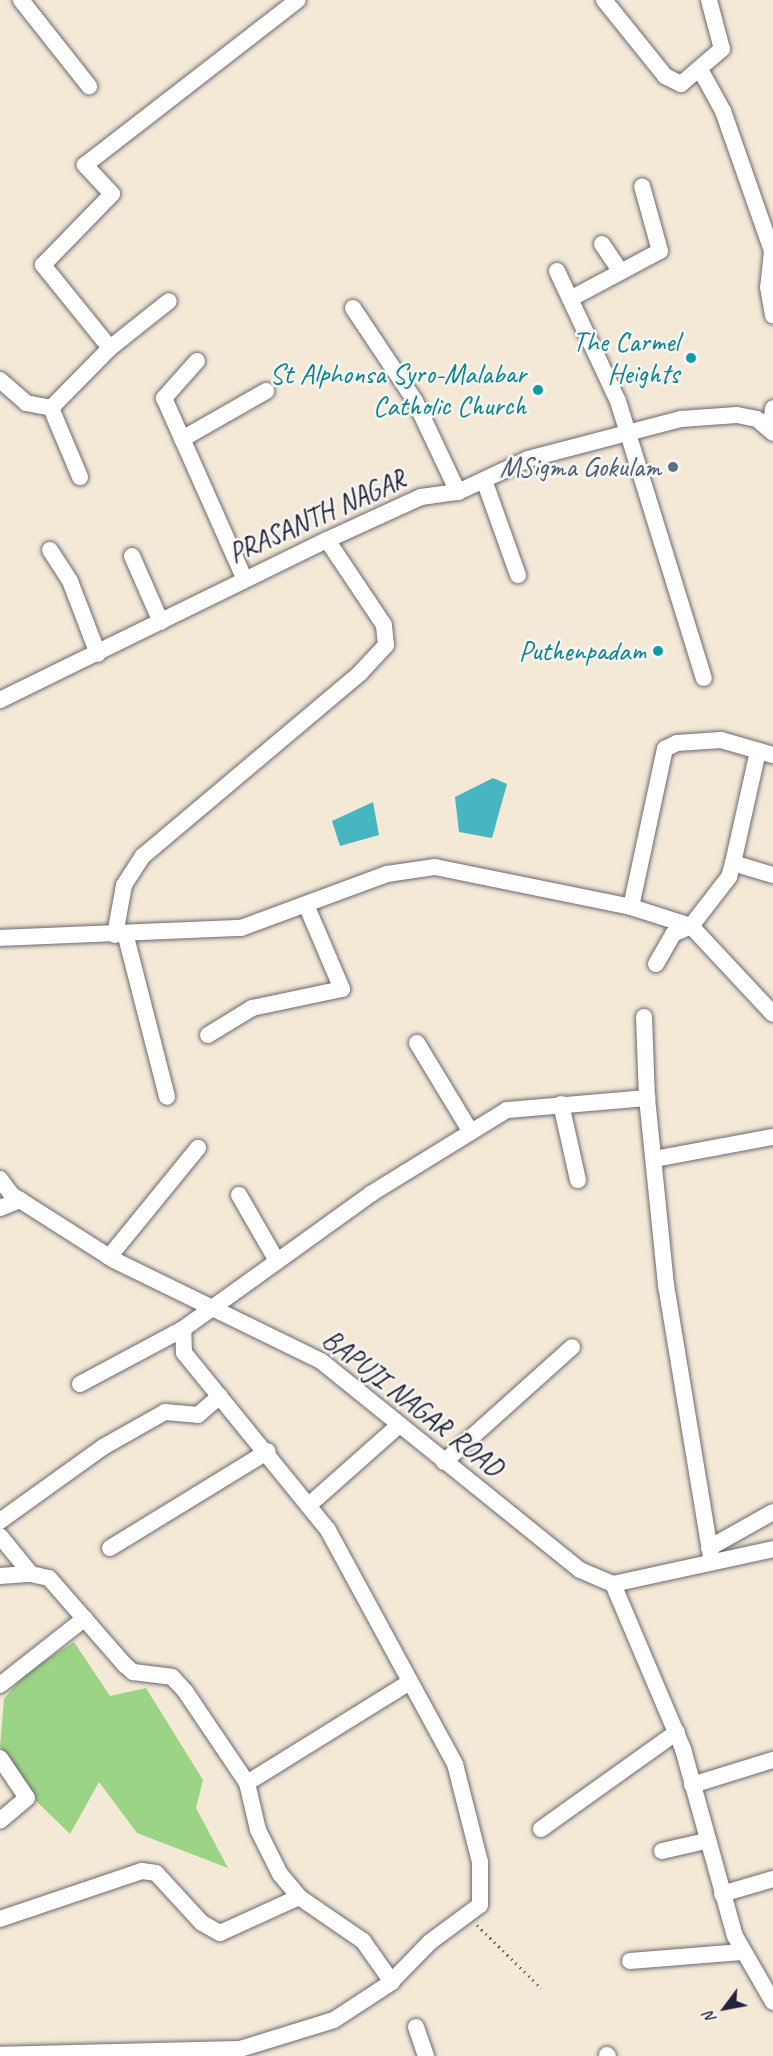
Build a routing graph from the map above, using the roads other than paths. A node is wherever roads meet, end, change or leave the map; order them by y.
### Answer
1 (21, 0) edge
2 (298, 0) edge
3 (604, 0) edge
4 (710, 0) edge
5 (700, 71) junction
6 (89, 86) dead end
7 (642, 186) dead end
8 (602, 244) dead end
9 (772, 250) edge
10 (557, 271) dead end
11 (620, 271) junction
12 (570, 299) junction
13 (170, 301) dead end
14 (353, 308) dead end
15 (773, 316) edge
16 (110, 348) junction
17 (197, 361) dead end
18 (0, 380) edge
19 (266, 390) dead end
20 (51, 408) junction
21 (773, 408) edge
22 (771, 431) edge
23 (626, 432) junction
24 (182, 439) junction
25 (80, 477) dead end
26 (484, 480) junction
27 (458, 492) junction
28 (327, 540) junction
29 (50, 550) dead end
30 (132, 556) dead end
31 (518, 575) dead end
32 (244, 578) junction
33 (160, 621) junction
34 (98, 654) junction
35 (704, 678) dead end
36 (0, 700) edge
37 (766, 753) edge
38 (733, 863) junction
39 (773, 875) edge
40 (307, 907) junction
41 (631, 907) junction
42 (691, 926) junction
43 (120, 934) junction
44 (0, 938) edge
45 (656, 964) dead end
46 (773, 1014) edge
47 (644, 1017) dead end
48 (208, 1035) dead end
49 (417, 1043) dead end
50 (167, 1097) dead end
51 (647, 1098) junction
52 (561, 1104) junction
53 (471, 1132) junction
54 (773, 1137) edge
55 (198, 1148) dead end
56 (655, 1159) junction
57 (0, 1179) edge
58 (578, 1180) dead end
59 (239, 1195) dead end
60 (20, 1200) junction
61 (0, 1208) edge
62 (109, 1257) junction
63 (276, 1260) junction
64 (212, 1306) junction
65 (183, 1329) junction
66 (572, 1347) dead end
67 (80, 1384) dead end
68 (220, 1396) junction
69 (398, 1426) junction
70 (267, 1451) junction
71 (444, 1462) junction
72 (309, 1505) junction
73 (773, 1512) edge
74 (0, 1521) edge
75 (0, 1536) edge
76 (110, 1548) dead end
77 (773, 1549) edge
78 (711, 1555) junction
79 (31, 1574) junction
80 (0, 1576) edge
81 (613, 1584) junction
82 (85, 1618) junction
83 (410, 1682) junction
84 (0, 1685) edge
85 (677, 1732) junction
86 (0, 1758) edge
87 (773, 1760) edge
88 (247, 1783) junction
89 (692, 1785) junction
90 (0, 1821) edge
91 (541, 1829) dead end
92 (706, 1841) junction
93 (662, 1851) dead end
94 (773, 1879) edge
95 (722, 1894) junction
96 (299, 1897) junction
97 (0, 1919) edge
98 (742, 1952) junction
99 (630, 1961) dead end
100 (392, 1981) junction
101 (773, 2002) edge
102 (416, 2027) dead end
103 (0, 2055) edge
104 (426, 2056) edge

1 - 6 street
2 - 16 street
3 - 5 street
4 - 5 street
5 - 9 street
7 - 11 street
8 - 11 street
9 - 15 street
10 - 12 street
11 - 12 street
12 - 23 street
13 - 16 street
14 - 27 street
16 - 20 street
17 - 24 street
18 - 20 street
19 - 24 street
20 - 25 street
21 - 22 street
22 - 23 street, PRASANTH NAGAR
23 - 26 street, PRASANTH NAGAR
23 - 35 street
24 - 32 street
26 - 27 street, PRASANTH NAGAR
26 - 31 street
27 - 28 street, PRASANTH NAGAR
28 - 32 street, PRASANTH NAGAR
28 - 43 street
29 - 34 street
30 - 33 street
32 - 33 street, PRASANTH NAGAR
33 - 34 street, PRASANTH NAGAR
34 - 36 street, PRASANTH NAGAR
37 - 38 street
37 - 41 street
38 - 39 street
38 - 42 street
40 - 41 street
40 - 43 street
40 - 48 street
41 - 42 street
42 - 45 street
42 - 46 street
43 - 44 street
43 - 50 street
47 - 51 street
49 - 53 street
51 - 52 street
51 - 56 street
52 - 53 street
52 - 58 street
53 - 63 street
54 - 56 street
55 - 62 street
56 - 78 street
57 - 60 street, BAPUJI NAGAR ROAD
59 - 63 street
60 - 61 street
60 - 62 street, BAPUJI NAGAR ROAD
62 - 64 street, BAPUJI NAGAR ROAD
63 - 64 street
64 - 65 street
64 - 69 street, BAPUJI NAGAR ROAD
65 - 67 street
65 - 68 street
66 - 71 street
68 - 70 street
68 - 74 street
69 - 71 street, BAPUJI NAGAR ROAD
69 - 72 street
70 - 72 street
70 - 76 street
71 - 81 street, BAPUJI NAGAR ROAD
72 - 83 street
73 - 78 street
75 - 79 street
77 - 78 street
78 - 81 street
79 - 80 street
79 - 82 street
81 - 85 street
82 - 84 street
82 - 88 street
83 - 88 street
83 - 100 street
85 - 89 street
85 - 91 street
86 - 90 street
87 - 89 street
88 - 96 street
89 - 92 street
92 - 93 street
92 - 95 street
94 - 95 street
95 - 98 street
96 - 97 street
96 - 100 street
98 - 99 street
98 - 101 street
100 - 103 street
102 - 104 street

